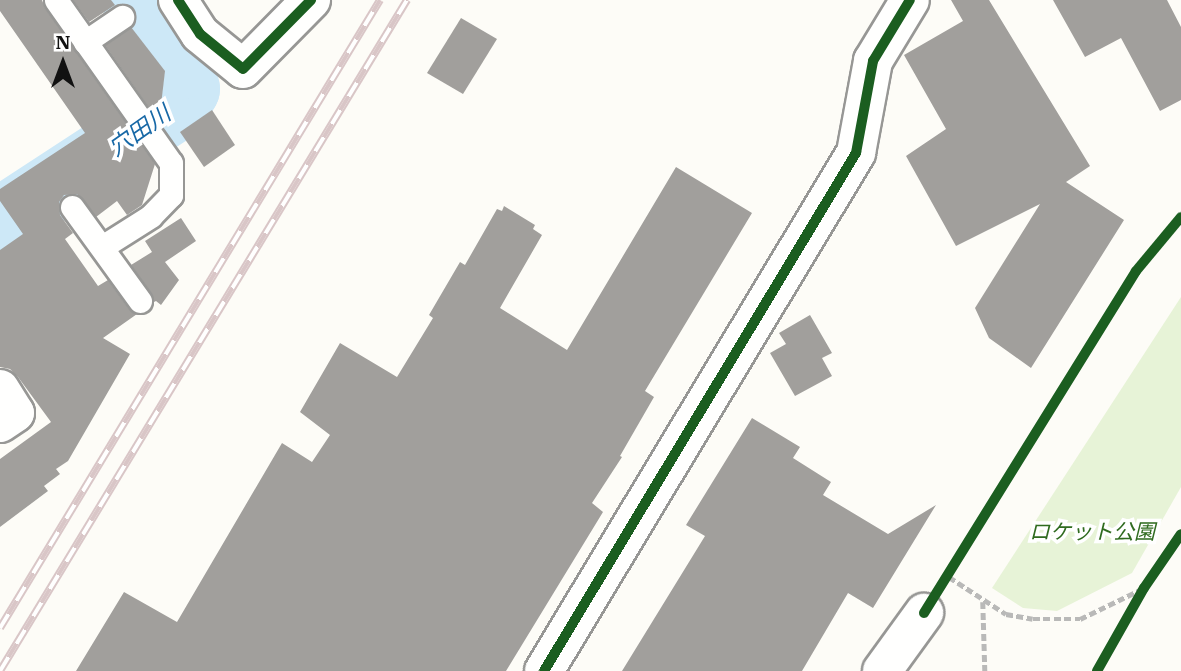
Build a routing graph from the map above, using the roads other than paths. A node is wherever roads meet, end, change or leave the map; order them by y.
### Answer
1 (56, 0) edge
2 (178, 0) edge
3 (312, 0) edge
4 (910, 0) edge
5 (122, 17) dead end
6 (85, 42) junction
7 (72, 207) dead end
8 (102, 247) junction
9 (140, 302) dead end
10 (0, 389) edge
11 (0, 424) edge
12 (925, 613) road end
13 (544, 671) edge
14 (882, 671) edge

1 - 6 lane
2 - 3 street
4 - 13 street
5 - 6 lane
6 - 8 lane
7 - 8 lane
8 - 9 lane
10 - 11 street
12 - 14 street

